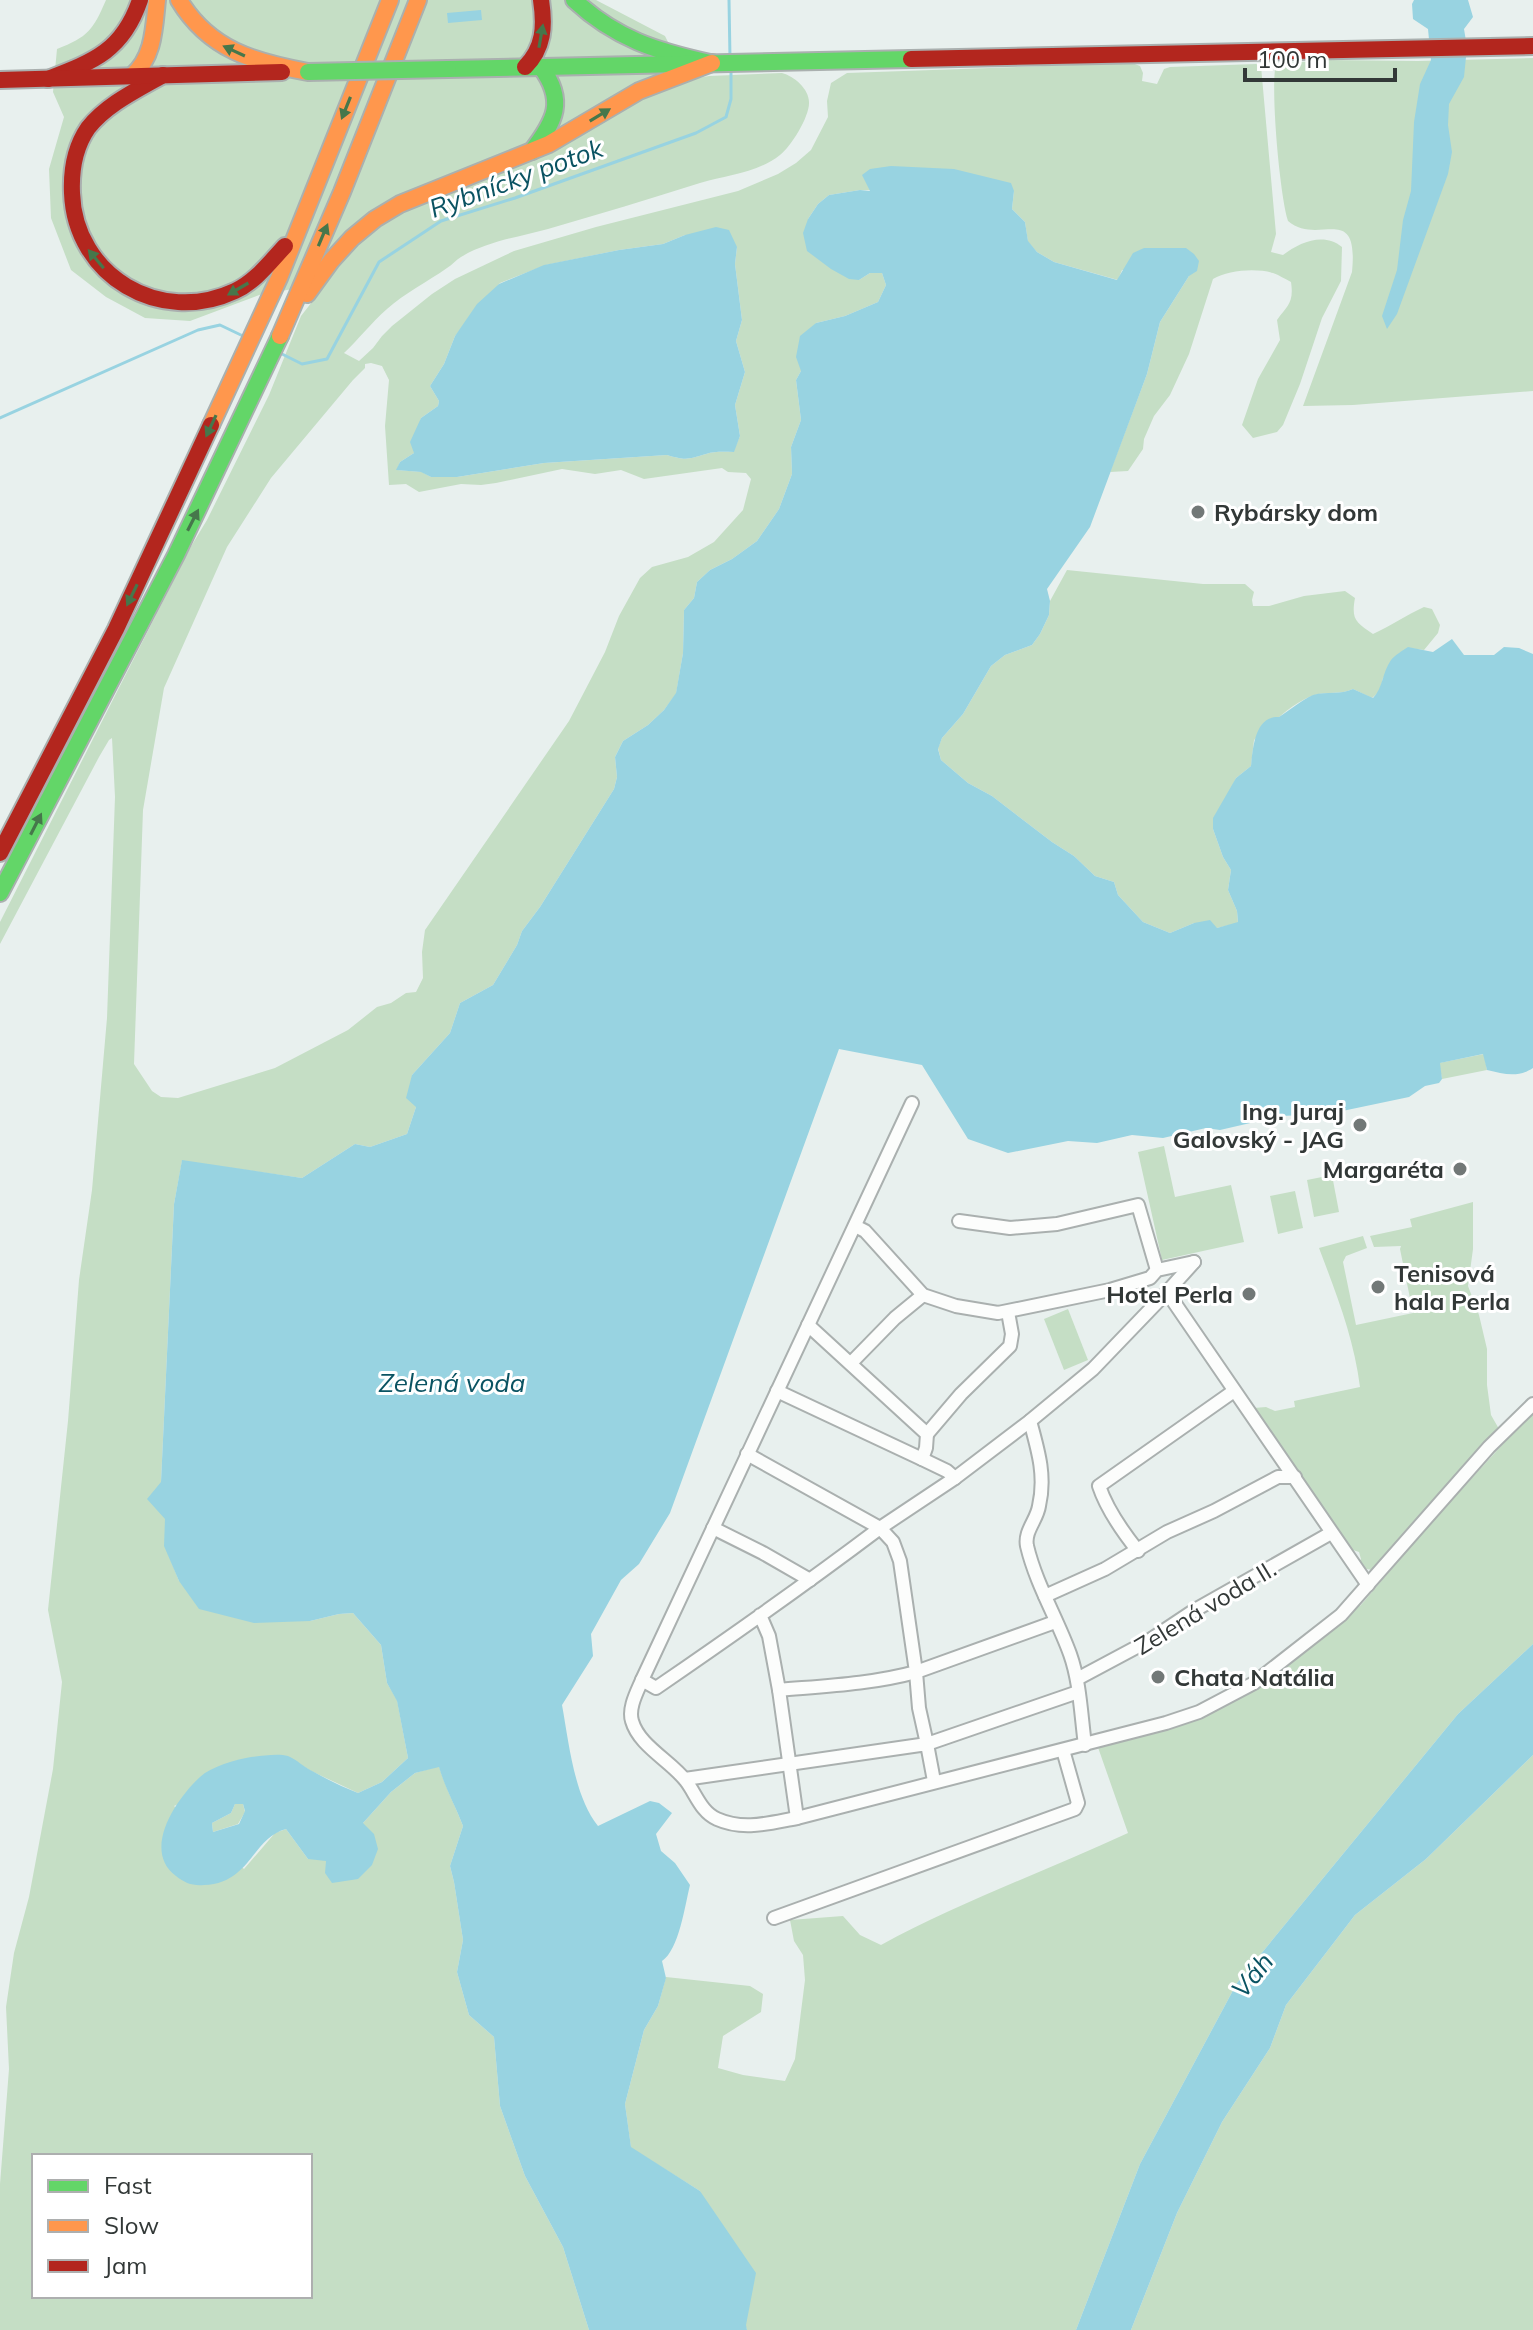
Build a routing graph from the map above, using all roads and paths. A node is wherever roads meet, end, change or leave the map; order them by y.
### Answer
1 (140, 0) edge
2 (157, 0) edge
3 (179, 0) edge
4 (418, 0) edge
5 (541, 0) edge
6 (574, 0) edge
7 (387, 3) edge
8 (1533, 46) edge
9 (712, 63) junction
10 (533, 67) junction
11 (308, 72) junction
12 (163, 75) junction
13 (132, 76) junction
14 (48, 79) junction
15 (0, 80) edge
16 (531, 152) junction
17 (294, 236) junction
18 (293, 307) junction
19 (0, 853) edge
20 (0, 893) edge
21 (912, 1103) dead end
22 (959, 1221) dead end
23 (855, 1226) junction
24 (1153, 1274) junction
25 (1166, 1293) junction
26 (923, 1295) junction
27 (1008, 1312) junction
28 (808, 1325) junction
29 (851, 1363) junction
30 (777, 1391) junction
31 (1234, 1391) junction
32 (1533, 1404) edge
33 (1030, 1421) junction
34 (927, 1434) junction
35 (747, 1454) junction
36 (922, 1459) junction
37 (1284, 1461) junction
38 (1278, 1477) junction
39 (1295, 1477) junction
40 (955, 1478) junction
41 (713, 1528) junction
42 (880, 1528) junction
43 (1331, 1533) junction
44 (1138, 1551) junction
45 (810, 1580) junction
46 (1368, 1585) junction
47 (1045, 1596) junction
48 (760, 1615) junction
49 (1055, 1622) junction
50 (916, 1672) junction
51 (642, 1680) junction
52 (1077, 1685) junction
53 (656, 1688) junction
54 (779, 1690) junction
55 (632, 1706) junction
56 (927, 1744) junction
57 (1085, 1745) junction
58 (1063, 1750) junction
59 (788, 1763) junction
60 (685, 1779) junction
61 (934, 1781) junction
62 (797, 1818) junction
63 (774, 1918) dead end

1 - 14 main road
2 - 13 main road
11 -> 3 main road
18 -> 4 main road
10 -> 5 main road
6 - 9 main road
7 -> 17 main road
8 - 9 main road
9 - 10 main road
16 -> 9 main road
10 - 11 main road, bridge
10 - 16 main road
11 - 12 main road
12 - 13 main road
17 -> 12 main road
13 - 14 main road
14 - 15 main road
16 - 18 main road
17 -> 19 main road
20 -> 18 main road
21 - 23 street
22 - 24 street
23 - 26 street
23 - 28 street
24 - 25 street
24 - 25 street
24 - 27 street
25 - 31 street
25 - 33 street
26 - 27 street
26 - 29 street
27 - 34 street
28 - 29 street
28 - 30 street
29 - 34 street
30 - 35 street
30 - 36 street
31 - 37 street
31 - 44 street
32 - 46 street
33 - 40 street
33 - 47 street
34 - 36 street
35 - 41 street
35 - 42 street
36 - 40 street
37 - 38 street
37 - 39 street
38 - 39 street
38 - 44 street
39 - 43 street
40 - 42 street
41 - 45 street
41 - 51 street
42 - 45 street
42 - 50 street
43 - 46 street
43 - 52 street, Zelená voda II.
44 - 47 street
45 - 48 street
46 - 57 street
47 - 49 street
48 - 53 street
48 - 54 street
49 - 50 street
49 - 52 street
50 - 54 street
50 - 56 street
51 - 53 street
51 - 55 street
52 - 56 street, Zelená voda II.
52 - 57 street
53 - 55 street
54 - 59 street
55 - 60 street
56 - 59 street, Zelená voda II.
56 - 61 street
57 - 58 street
58 - 61 street
58 - 63 street
59 - 60 street, Zelená voda II.
59 - 62 street
60 - 62 street
61 - 62 street

